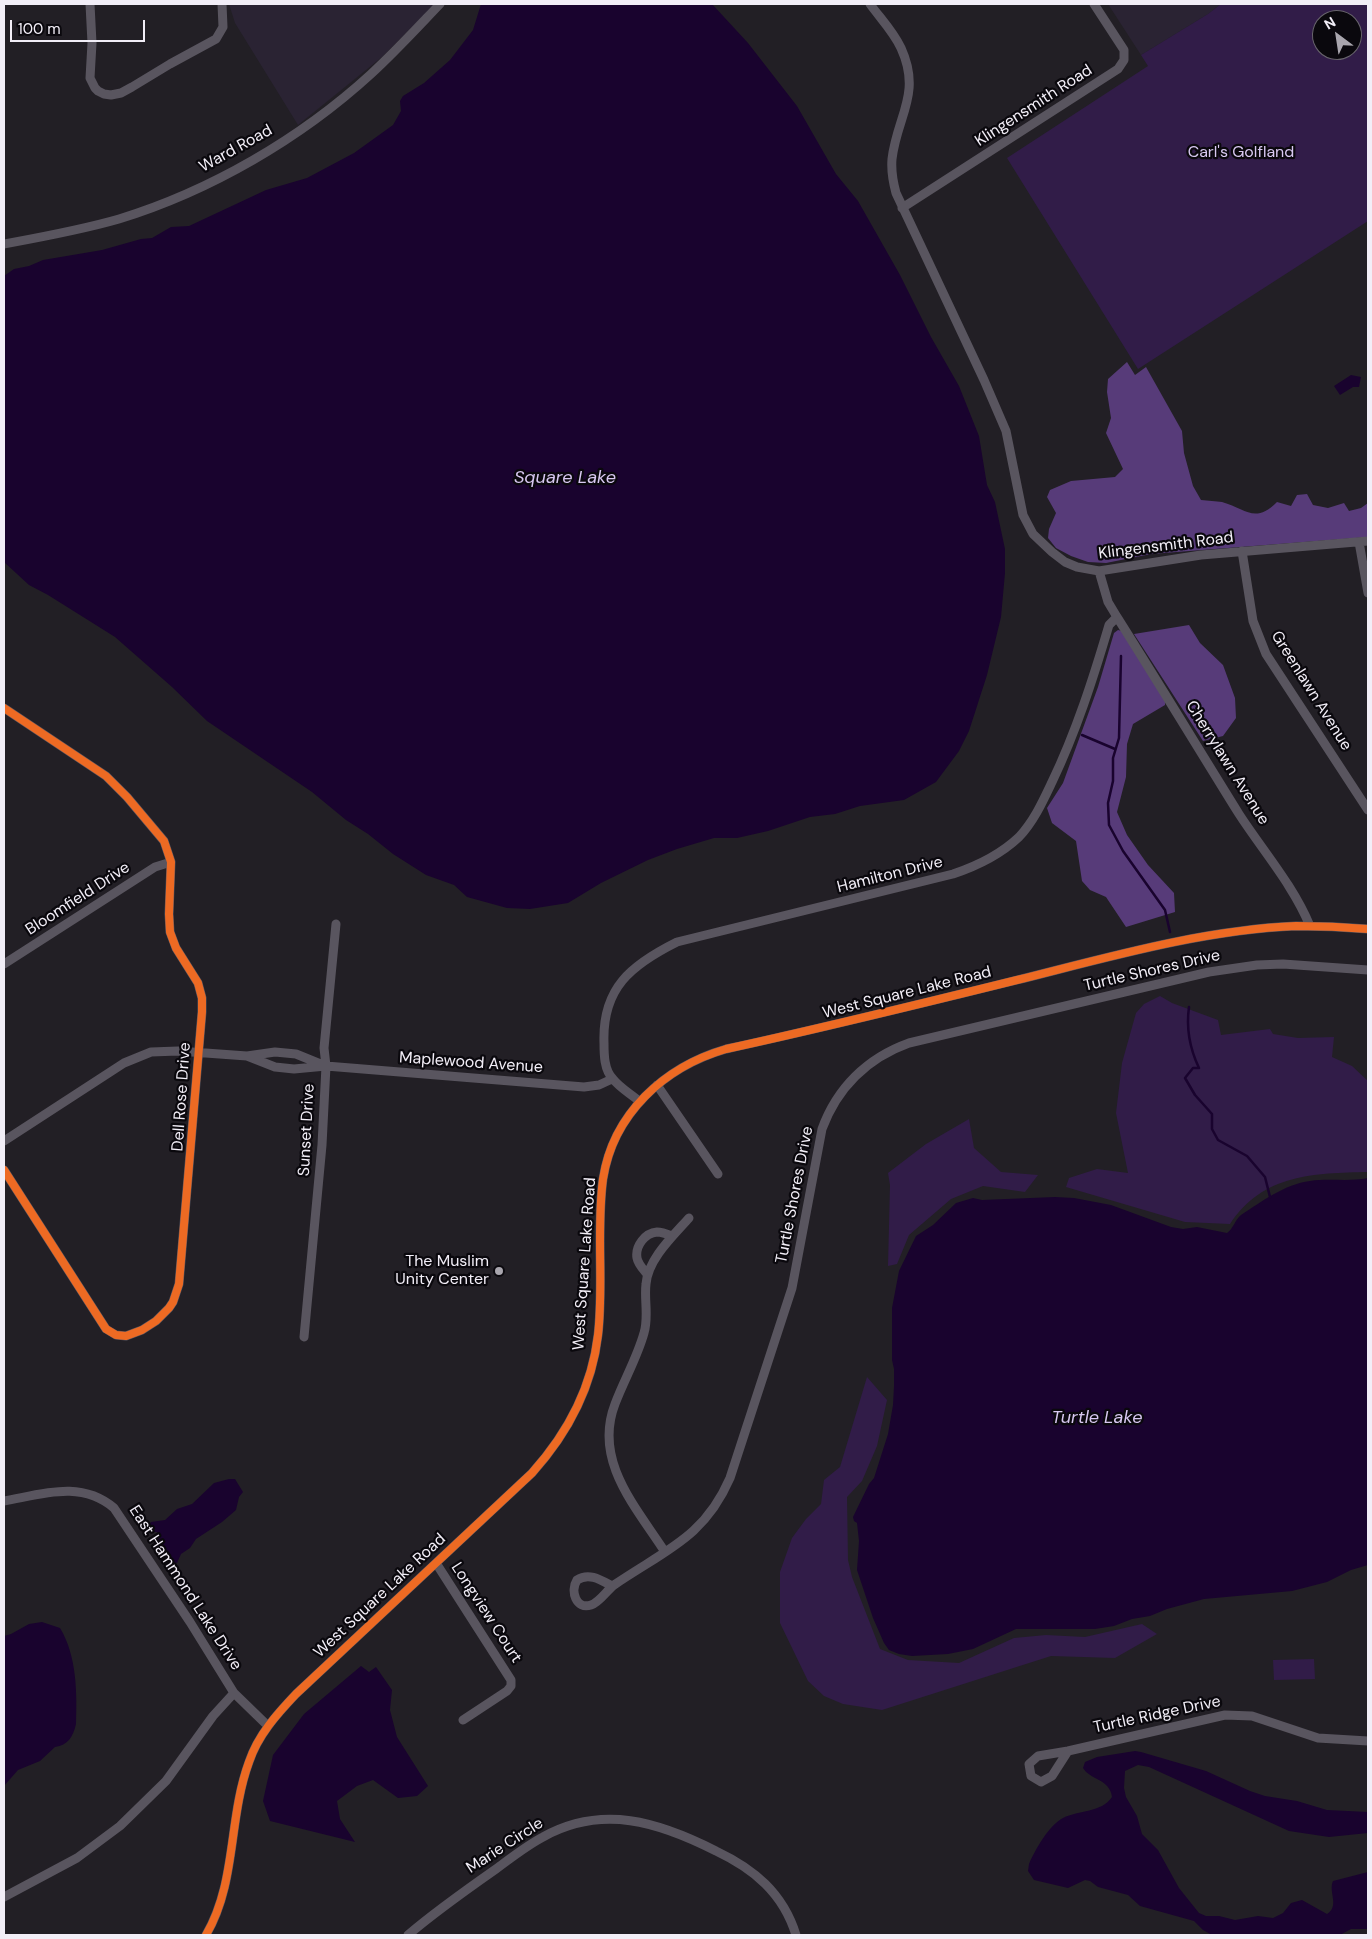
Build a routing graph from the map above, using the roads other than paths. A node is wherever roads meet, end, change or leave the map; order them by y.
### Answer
1 (90, 4) edge
2 (222, 4) edge
3 (440, 4) edge
4 (870, 4) edge
5 (1094, 4) edge
6 (902, 208) junction
7 (4, 244) edge
8 (1364, 542) edge
9 (1242, 551) junction
10 (1099, 571) junction
11 (1368, 593) edge
12 (1116, 617) junction
13 (4, 708) edge
14 (1368, 810) edge
15 (171, 862) junction
16 (336, 924) dead end
17 (1310, 926) junction
18 (1368, 928) edge
19 (4, 964) edge
20 (1368, 970) edge
21 (199, 1053) junction
22 (247, 1056) junction
23 (326, 1066) junction
24 (612, 1079) junction
25 (657, 1085) junction
26 (639, 1101) junction
27 (4, 1141) edge
28 (4, 1170) edge
29 (718, 1174) dead end
30 (689, 1218) dead end
31 (672, 1236) junction
32 (648, 1274) junction
33 (304, 1337) dead end
34 (4, 1501) edge
35 (665, 1552) junction
36 (436, 1563) junction
37 (612, 1586) dead end
38 (234, 1693) junction
39 (463, 1720) dead end
40 (268, 1726) junction
41 (1368, 1742) edge
42 (1068, 1751) junction
43 (4, 1897) edge
44 (206, 1935) edge
45 (408, 1935) edge
46 (796, 1935) edge

1 - 2 street
3 - 7 street, Ward Road
4 - 6 street, Klingensmith Road
5 - 6 street, Klingensmith Road
6 - 10 street, Klingensmith Road
8 - 9 street, Klingensmith Road
8 - 11 street
9 - 10 street, Klingensmith Road
9 - 14 street, Greenlawn Avenue
10 - 12 street
12 - 17 street, Cherrylawn Avenue
12 - 24 street, Hamilton Drive
13 - 15 street, Dell Rose Drive
15 - 19 street, Bloomfield Drive
15 - 21 street, Dell Rose Drive
16 - 23 street, Sunset Drive
17 - 18 street, West Square Lake Road
17 - 25 street, West Square Lake Road
20 - 35 street, Turtle Shores Drive
21 - 22 street, Maplewood Avenue
21 - 27 street, Maplewood Avenue
21 - 28 street, Dell Rose Drive
22 - 23 street, Maplewood Avenue
22 - 23 street, Maplewood Avenue
23 - 24 street, Maplewood Avenue
23 - 33 street, Sunset Drive
24 - 26 street
25 - 26 street, West Square Lake Road
25 - 29 street
26 - 36 street, West Square Lake Road
30 - 31 street
31 - 32 street
31 - 32 street
32 - 35 street
34 - 38 street, East Hammond Lake Drive
35 - 37 street, Turtle Shores Drive
36 - 39 street, Longview Court
36 - 40 street, West Square Lake Road
38 - 40 street, East Hammond Lake Drive
38 - 43 street
40 - 44 street, West Square Lake Road
41 - 42 street, Turtle Ridge Drive
42 - 42 street, Turtle Ridge Drive
45 - 46 street, Marie Circle

